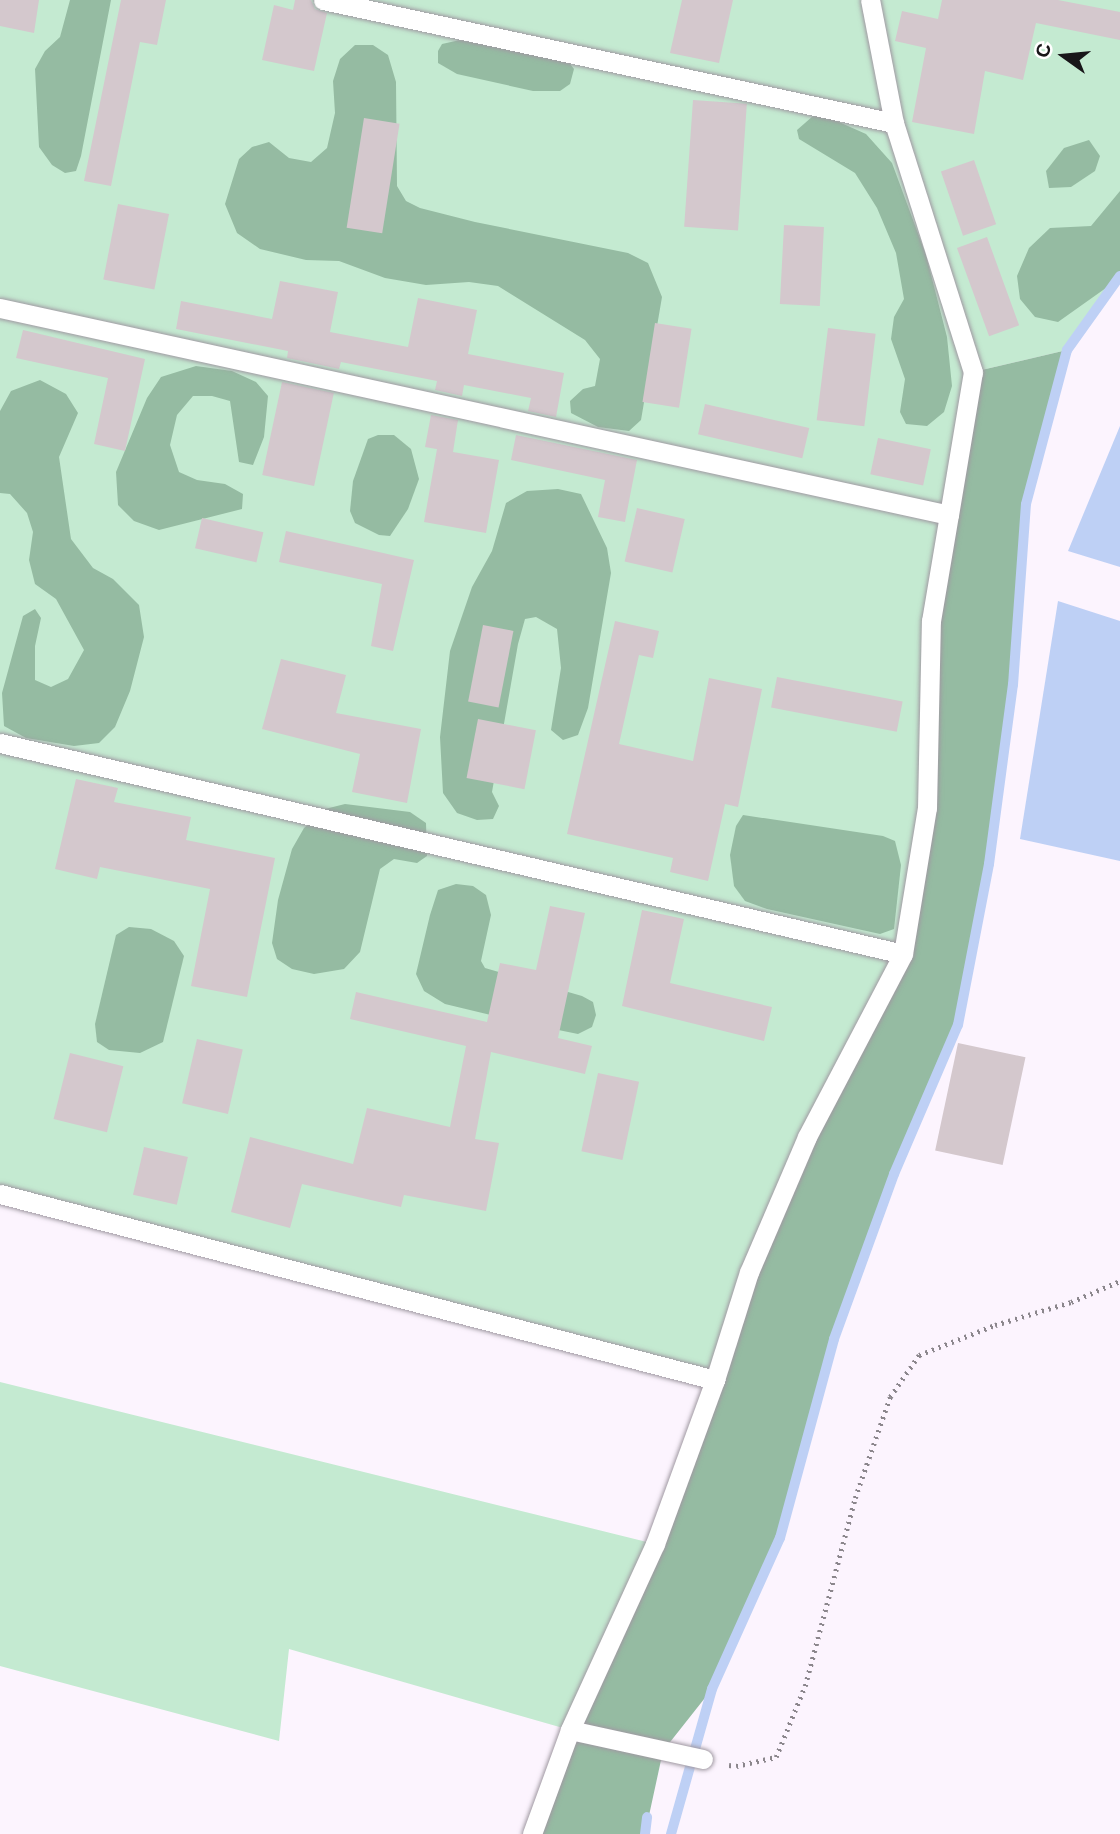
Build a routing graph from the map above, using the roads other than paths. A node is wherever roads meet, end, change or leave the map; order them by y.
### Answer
1 (323, 0) edge
2 (870, 0) edge
3 (894, 123) junction
4 (0, 308) edge
5 (949, 515) junction
6 (0, 743) edge
7 (903, 954) junction
8 (0, 1194) edge
9 (715, 1380) junction
10 (570, 1730) junction
11 (703, 1759) road end
12 (531, 1834) edge

1 - 3 lane
2 - 3 lane
3 - 5 lane
4 - 5 lane
5 - 7 lane
6 - 7 lane
7 - 9 lane
8 - 9 lane
9 - 10 lane
10 - 11 lane
10 - 12 lane

